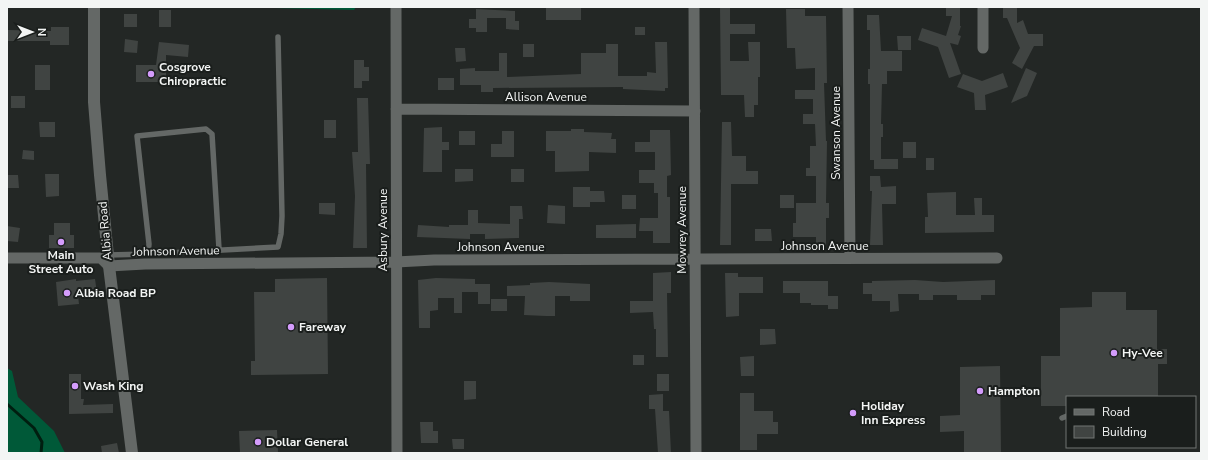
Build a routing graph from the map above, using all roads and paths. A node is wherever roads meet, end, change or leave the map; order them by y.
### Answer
1 (94, 7) edge
2 (396, 7) edge
3 (694, 7) edge
4 (848, 7) edge
5 (983, 7) edge
6 (278, 37) dead end
7 (984, 48) dead end
8 (396, 109) junction
9 (695, 111) junction
10 (219, 249) junction
11 (148, 254) junction
12 (7, 258) edge
13 (850, 258) junction
14 (997, 258) dead end
15 (695, 259) junction
16 (108, 261) junction
17 (396, 262) junction
18 (132, 453) edge
19 (397, 453) edge
20 (696, 453) edge

1 - 16 street, Albia Road
2 - 8 street, Asbury Avenue
3 - 9 street, Mowrey Avenue
4 - 13 street, Swanson Avenue
5 - 7 street
6 - 10 lane
8 - 9 street, Allison Avenue
8 - 17 street, Asbury Avenue
9 - 15 street, Mowrey Avenue
10 - 11 lane
10 - 11 lane
11 - 16 lane
12 - 16 street, Johnson Avenue
13 - 14 street, Johnson Avenue
13 - 15 street, Johnson Avenue
15 - 17 street, Johnson Avenue
15 - 20 street, Mowrey Avenue
16 - 17 street, Johnson Avenue
16 - 18 street, Albia Road
17 - 19 street, Asbury Avenue

